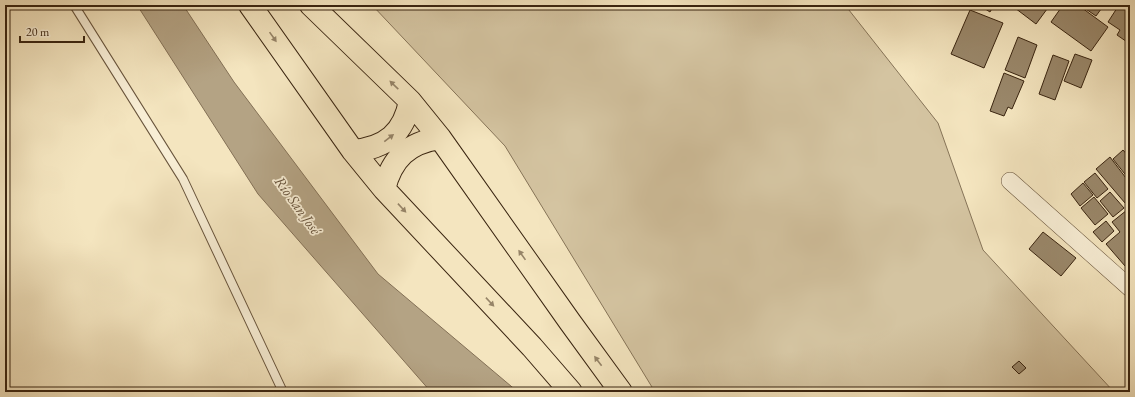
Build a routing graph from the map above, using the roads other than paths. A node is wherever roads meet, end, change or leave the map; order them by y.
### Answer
1 (74, 5) edge
2 (250, 5) edge
3 (311, 5) edge
4 (410, 100) junction
5 (440, 138) junction
6 (354, 151) junction
7 (1010, 181) dead end
8 (384, 189) junction
9 (1130, 288) edge
10 (283, 392) edge
11 (571, 392) edge
12 (621, 392) edge

1 - 10 lane
2 -> 6 main road
4 -> 3 main road
4 - 5 main road
6 -> 4 main road
5 - 8 main road
12 -> 5 main road
6 - 8 main road
7 - 9 street
8 -> 11 main road

